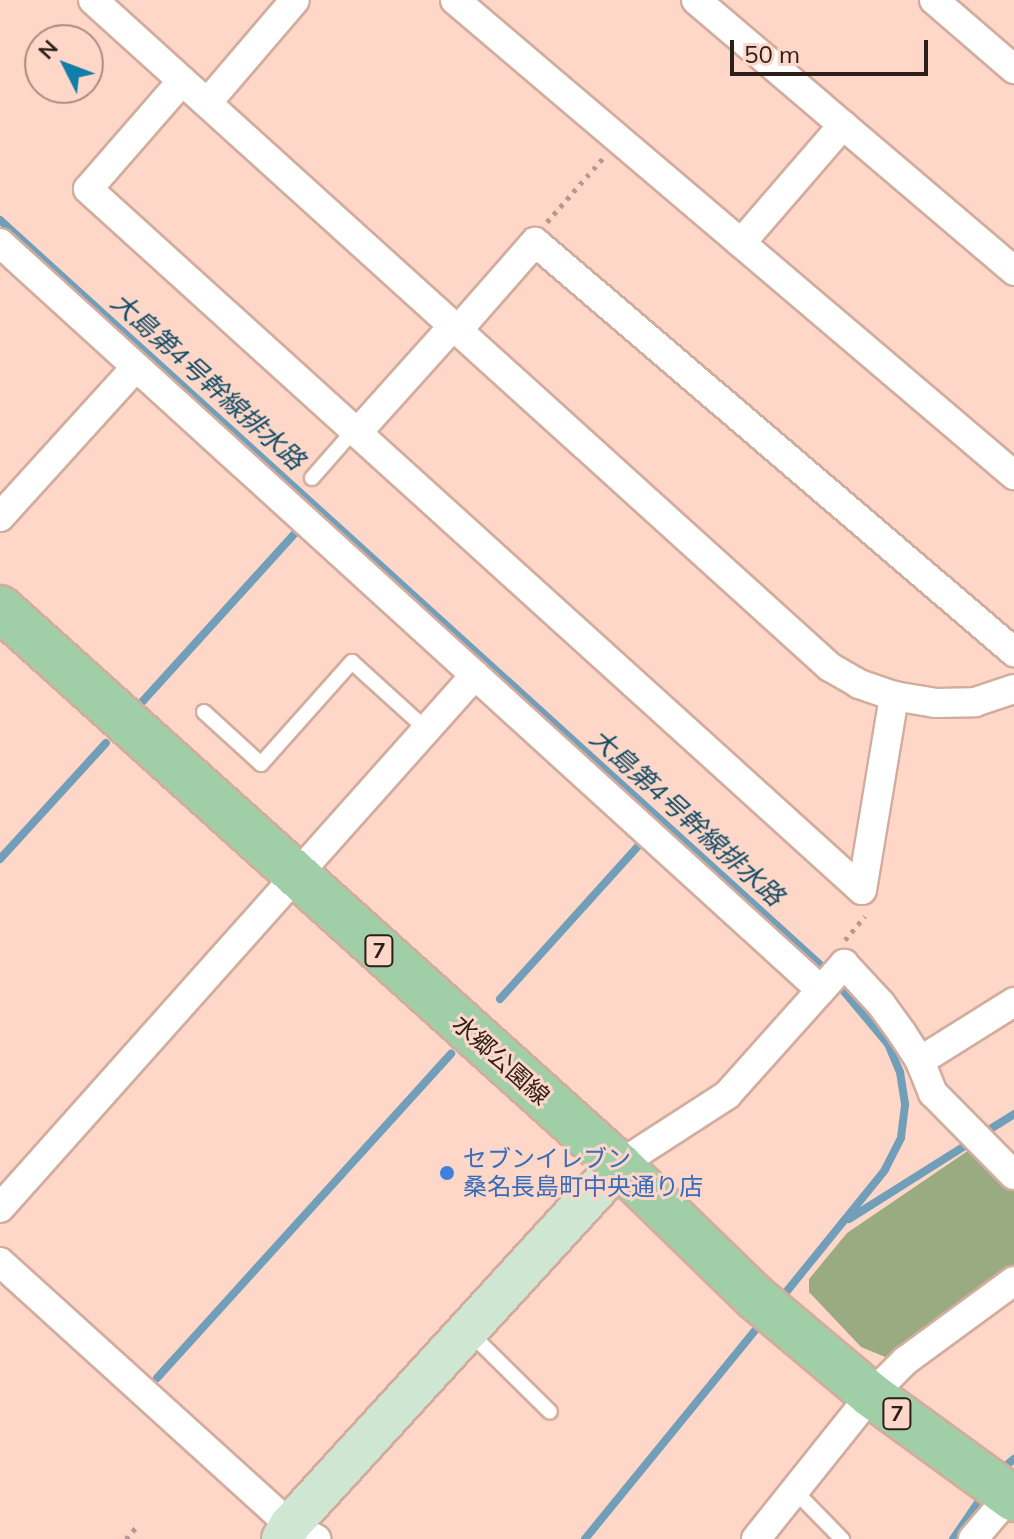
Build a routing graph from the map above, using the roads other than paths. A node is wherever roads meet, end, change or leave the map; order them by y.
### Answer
1 (295, 0) edge
2 (455, 0) edge
3 (696, 0) edge
4 (934, 0) edge
5 (110, 5) edge
6 (1014, 69) edge
7 (182, 81) junction
8 (207, 103) junction
9 (843, 125) junction
10 (0, 243) edge
11 (741, 243) junction
12 (1014, 271) edge
13 (455, 328) junction
14 (136, 367) junction
15 (356, 431) junction
16 (1014, 475) edge
17 (312, 478) dead end
18 (0, 517) edge
19 (0, 608) edge
20 (1014, 652) edge
21 (475, 675) junction
22 (1014, 689) edge
23 (894, 696) junction
24 (204, 712) dead end
25 (426, 729) junction
26 (294, 875) junction
27 (832, 977) junction
28 (1014, 1002) edge
29 (920, 1061) junction
30 (619, 1165) junction
31 (1014, 1175) edge
32 (0, 1208) edge
33 (0, 1262) edge
34 (1014, 1281) edge
35 (467, 1330) junction
36 (871, 1395) junction
37 (550, 1412) dead end
38 (794, 1490) junction
39 (1012, 1495) edge
40 (296, 1534) edge
41 (756, 1539) edge
42 (842, 1539) edge
43 (973, 1539) edge

1 - 8 street
2 - 11 street
3 - 9 street
4 - 6 street
5 - 7 street
7 - 8 street
7 - 15 street
8 - 13 street
9 - 11 street
9 - 12 street
10 - 14 street
11 - 16 street
13 - 15 street
13 - 20 street
13 - 23 street
14 - 18 street
14 - 21 street
15 - 17 lane
15 - 23 street
19 - 26 main road, 水郷公園線 / 7
21 - 25 street
21 - 27 street
22 - 23 street
24 - 25 lane
25 - 26 street
26 - 30 main road, 水郷公園線 / 7
26 - 32 street
27 - 29 street
27 - 30 street
28 - 29 street
29 - 31 street
30 - 35 street
30 - 36 main road, 水郷公園線 / 7
33 - 40 street
34 - 36 street
35 - 37 lane
35 - 40 street
36 - 38 street
36 - 39 main road, 水郷公園線 / 7
38 - 41 street
38 - 42 lane
39 - 43 street

